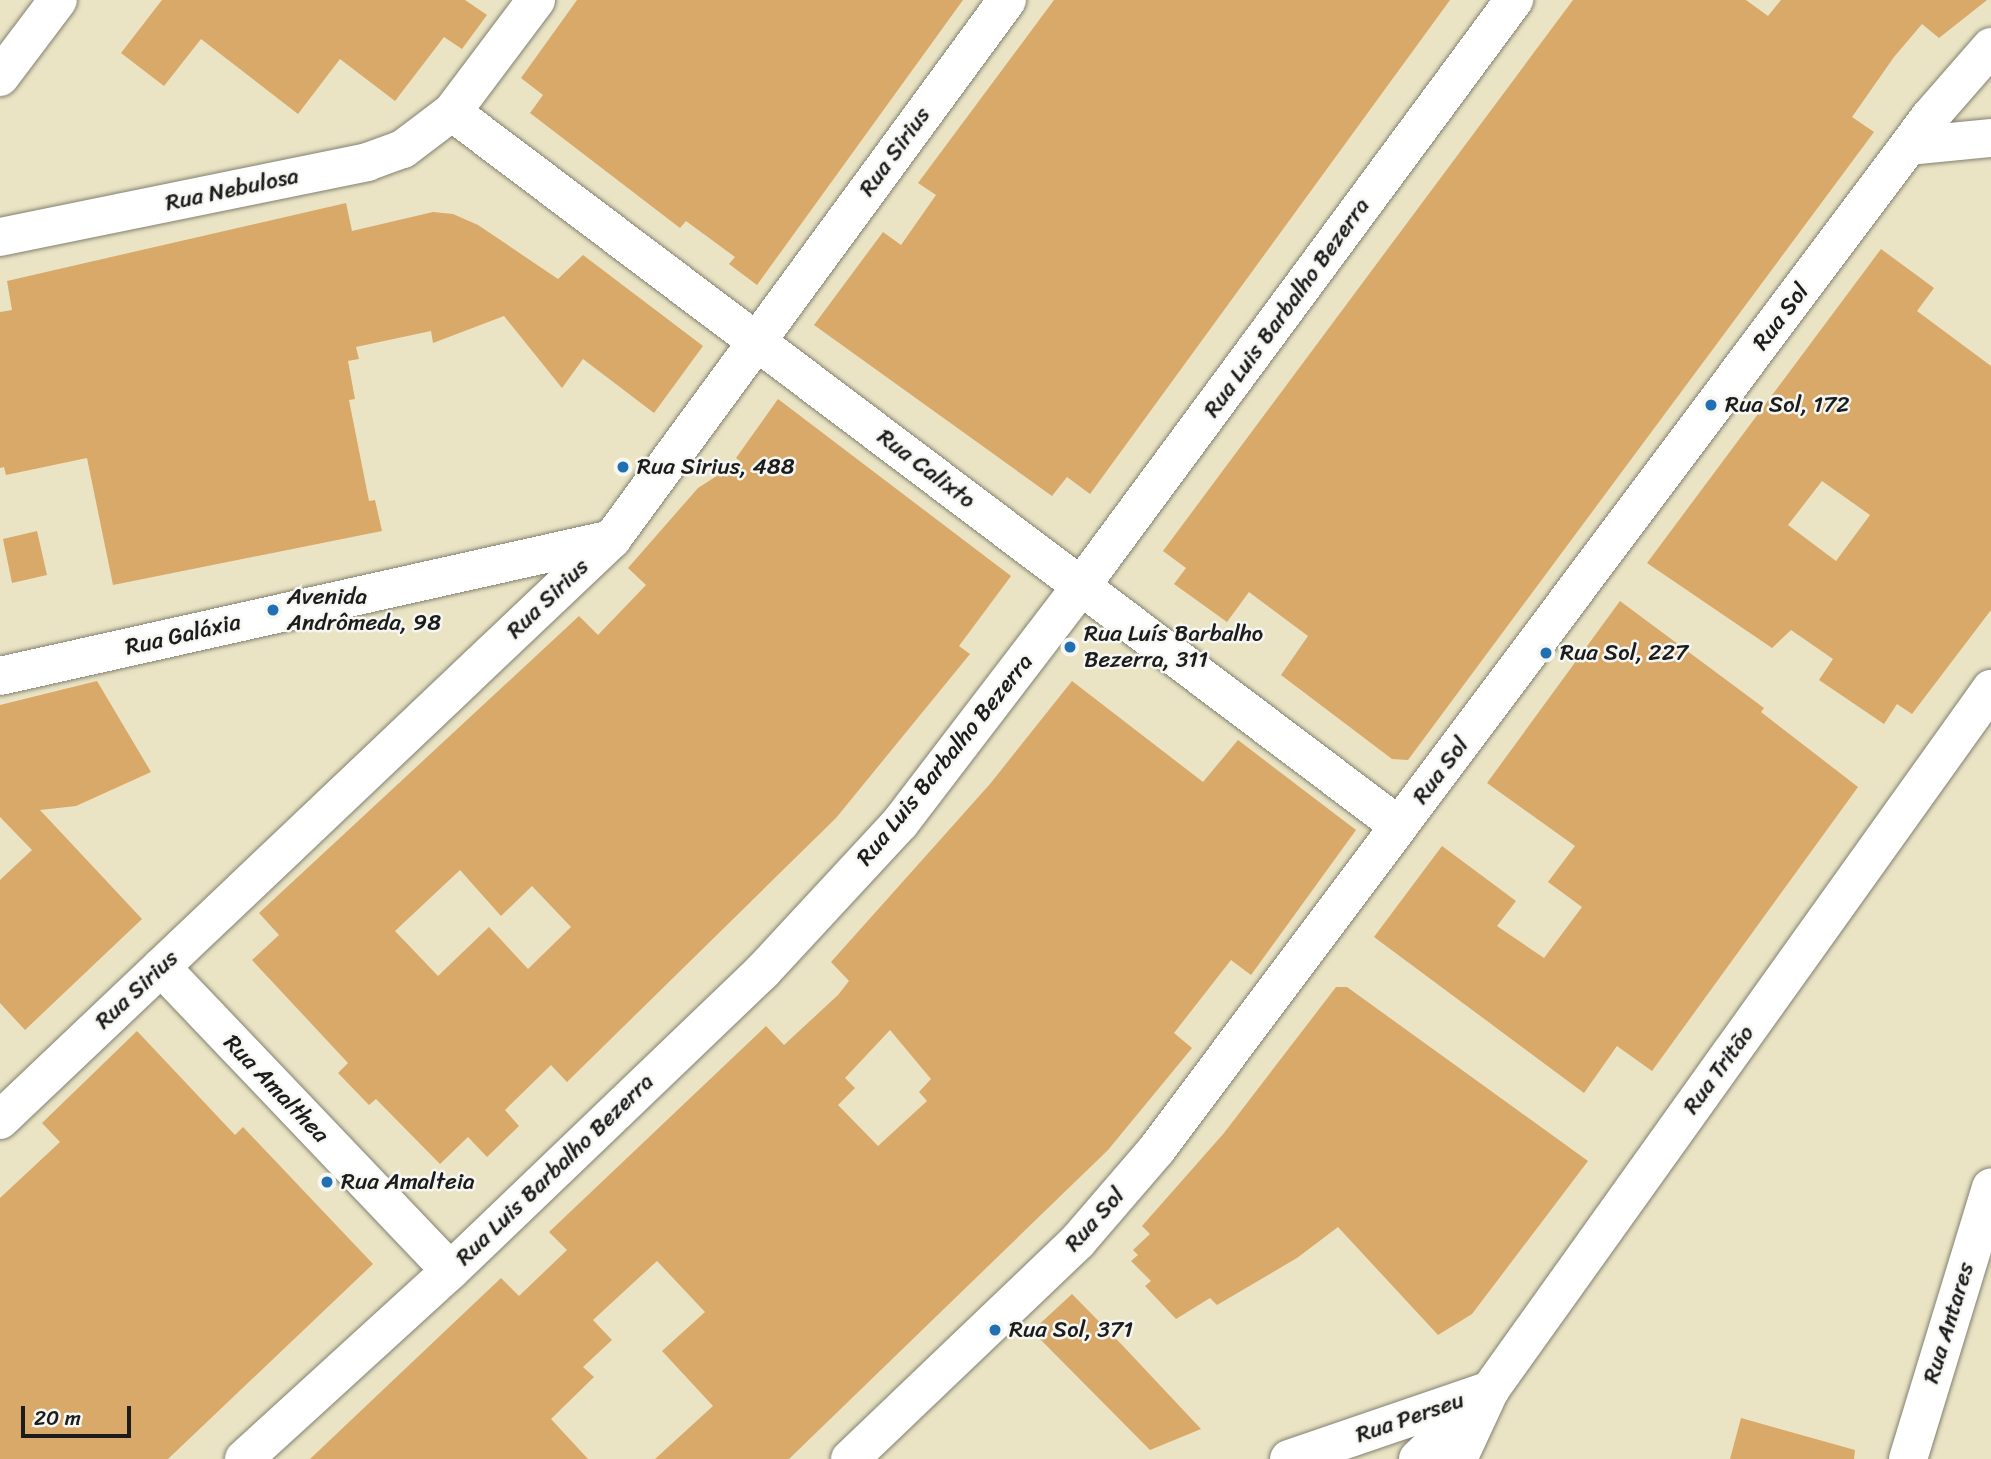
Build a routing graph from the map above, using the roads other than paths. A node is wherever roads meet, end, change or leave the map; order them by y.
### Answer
1 (58, 0) edge
2 (536, 0) edge
3 (1007, 0) edge
4 (1514, 0) edge
5 (1991, 47) edge
6 (0, 77) edge
7 (452, 112) junction
8 (1991, 138) edge
9 (1909, 146) junction
10 (0, 237) edge
11 (756, 341) junction
12 (612, 539) junction
13 (1081, 586) junction
14 (0, 676) edge
15 (1991, 689) edge
16 (1399, 826) junction
17 (161, 967) junction
18 (0, 1120) edge
19 (1991, 1187) edge
20 (450, 1271) junction
21 (1490, 1390) junction
22 (244, 1459) edge
23 (850, 1459) edge
24 (1289, 1459) edge
25 (1418, 1459) edge
26 (1458, 1459) edge
27 (1908, 1459) edge

1 - 6 street
2 - 7 street, Rua Nebulosa
3 - 11 street, Rua Sirius
4 - 13 street, Rua Luis Barbalho Bezerra
5 - 9 street, Rua Sol
7 - 10 street, Rua Nebulosa
7 - 11 street, Rua Calixto
8 - 9 street
9 - 16 street, Rua Sol
11 - 12 street, Rua Sirius
11 - 13 street, Rua Calixto
12 - 14 street, Rua Galáxia
12 - 17 street, Rua Sirius
13 - 16 street, Rua Calixto
13 - 20 street, Rua Luis Barbalho Bezerra
15 - 21 street, Rua Tritão
16 - 23 street, Rua Sol
17 - 18 street, Rua Sirius
17 - 20 street, Rua Amalthea
19 - 27 street, Rua Antares
20 - 22 street, Rua Luis Barbalho Bezerra
21 - 24 street, Rua Perseu
21 - 25 street
21 - 26 street, Rua Tritão

